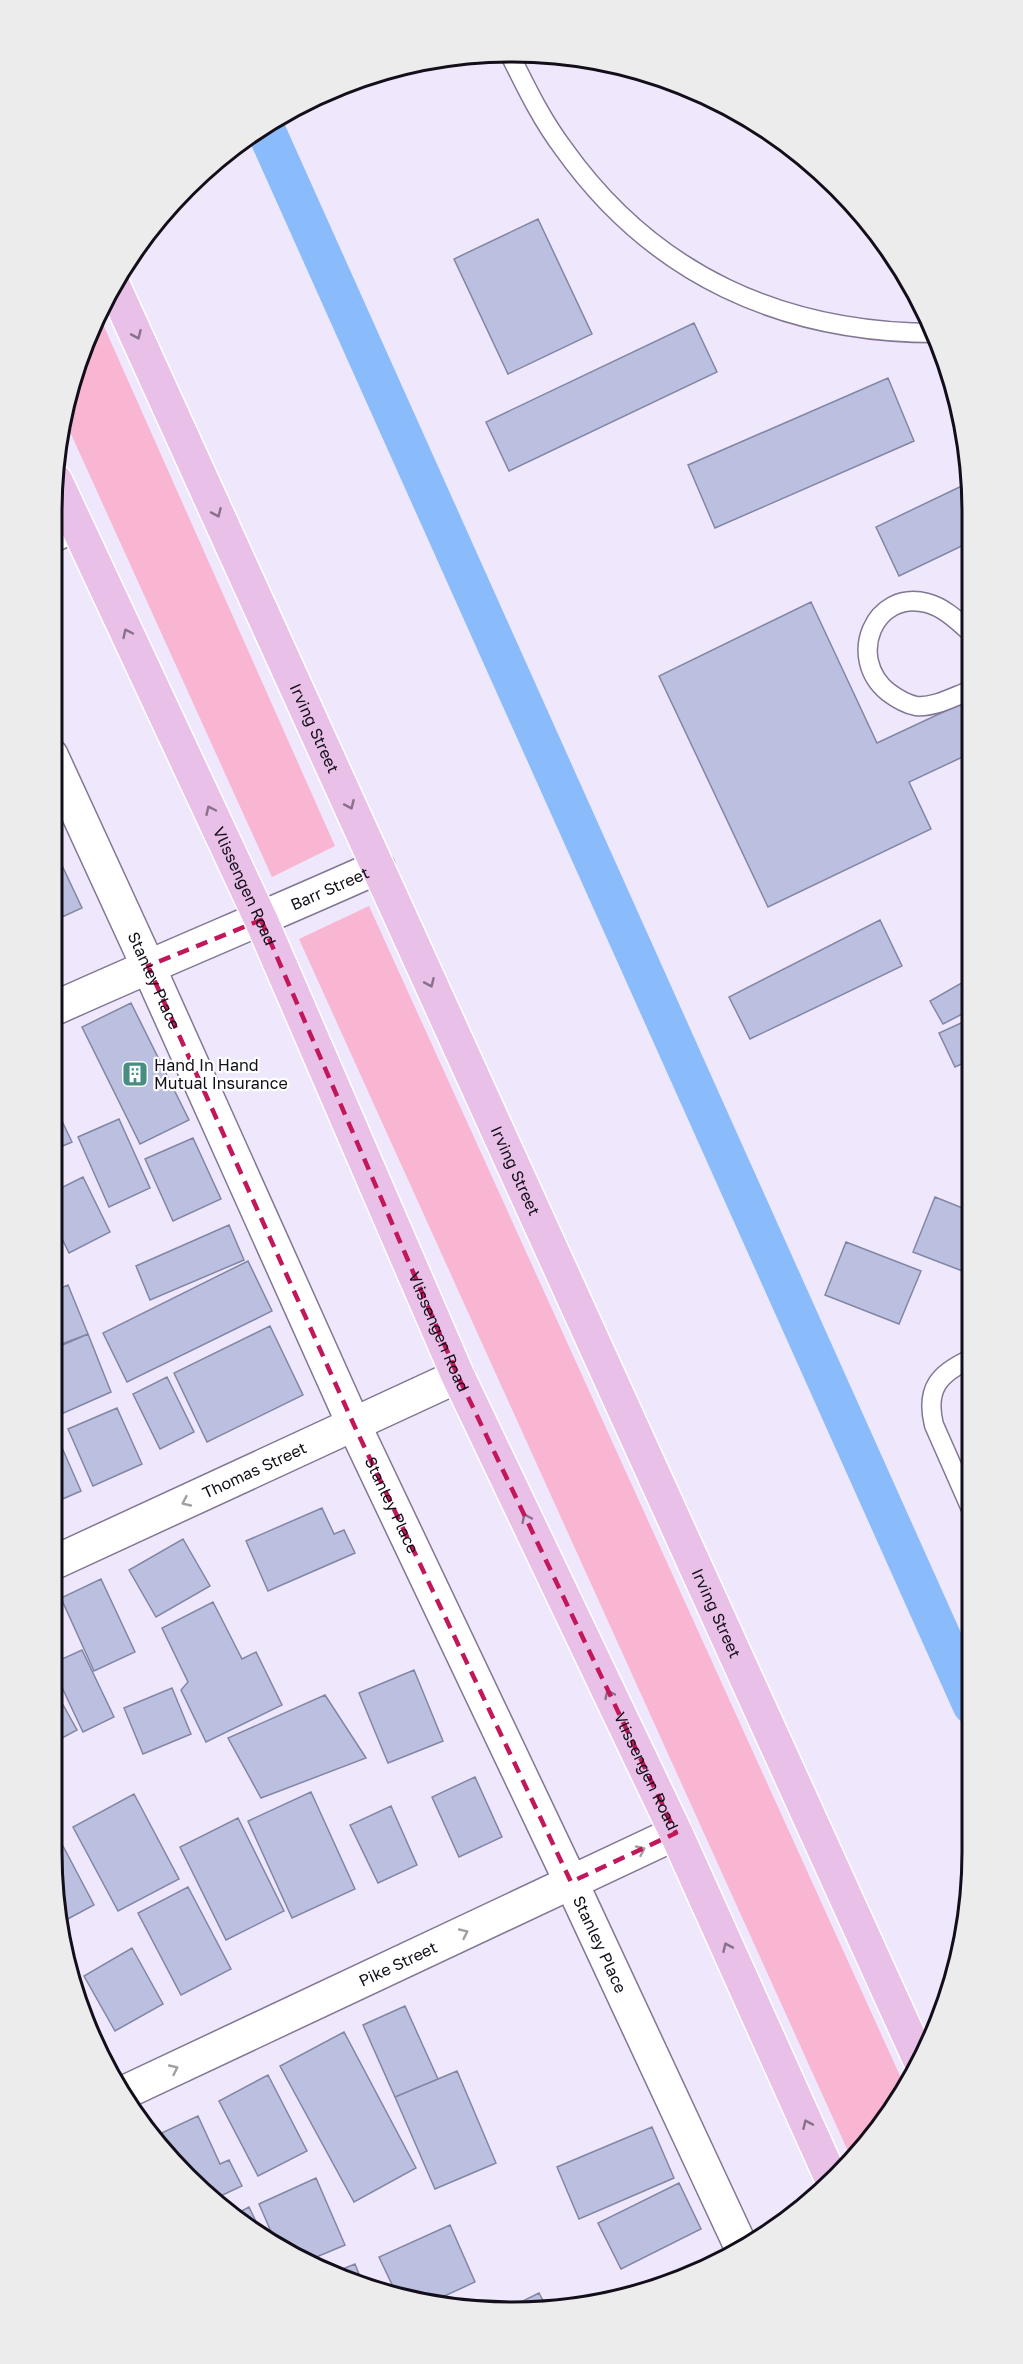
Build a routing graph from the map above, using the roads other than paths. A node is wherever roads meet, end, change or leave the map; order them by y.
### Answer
1 (514, 62) edge
2 (118, 294) edge
3 (924, 333) edge
4 (64, 530) edge
5 (962, 625) edge
6 (962, 694) edge
7 (62, 779) edge
8 (378, 867) junction
9 (261, 920) junction
10 (148, 966) junction
11 (62, 1005) edge
12 (962, 1364) edge
13 (458, 1376) junction
14 (354, 1425) junction
15 (962, 1489) edge
16 (62, 1559) edge
17 (676, 1833) junction
18 (571, 1882) junction
19 (915, 2051) edge
20 (129, 2090) edge
21 (828, 2172) edge
22 (737, 2241) edge

1 - 3 lane
2 -> 8 main road, Irving Street
9 -> 4 main road, Vlissengen Road
5 - 6 lane
7 - 10 street, Stanley Place
8 - 9 street, Barr Street
8 -> 19 main road, Irving Street
9 - 10 street, Barr Street
9 - 13 main road, Vlissengen Road
10 - 11 street, Barr Street
10 - 14 street, Stanley Place
12 - 15 lane
13 - 14 street, Thomas Street
17 -> 13 main road, Vlissengen Road
14 -> 16 street, Thomas Street
14 - 18 street, Stanley Place
18 -> 17 street, Pike Street
21 -> 17 main road, Vlissengen Road
20 -> 18 street, Pike Street
18 - 22 street, Stanley Place

